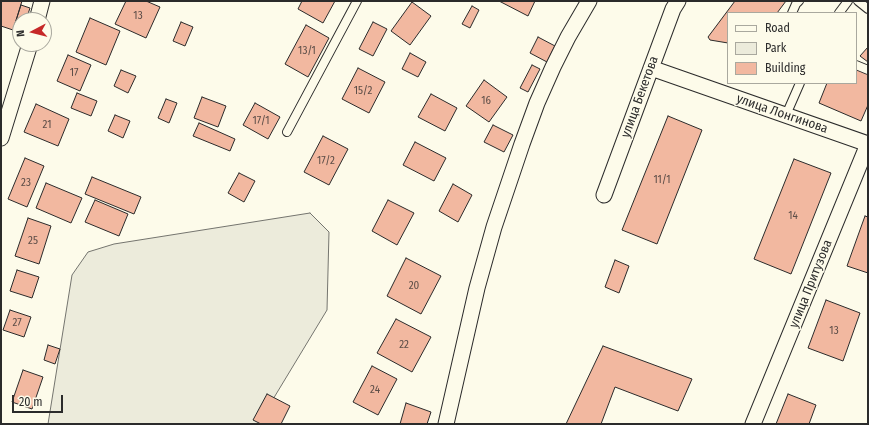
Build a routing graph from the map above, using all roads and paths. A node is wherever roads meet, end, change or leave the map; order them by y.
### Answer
1 (42, 1) edge
2 (357, 1) edge
3 (589, 1) edge
4 (678, 1) edge
5 (799, 1) edge
6 (848, 1) edge
7 (858, 1) edge
8 (868, 9) edge
9 (39, 12) edge
10 (793, 12) edge
11 (840, 12) edge
12 (28, 52) edge
13 (857, 65) edge
14 (651, 68) junction
15 (868, 70) edge
16 (800, 84) edge
17 (786, 115) junction
18 (287, 132) dead end
19 (1, 138) edge
20 (868, 144) edge
21 (604, 195) dead end
22 (446, 424) edge
23 (754, 424) edge

1 - 9 street
2 - 18 lane
3 - 22 street
4 - 14 street, улица Бекетова
5 - 10 lane
6 - 11 lane
7 - 8 lane
12 - 19 street
13 - 15 lane
14 - 17 street, улица Лонгинова
14 - 21 street, улица Бекетова
16 - 17 lane
17 - 20 street, улица Лонгинова
20 - 23 street, улица Притузова

